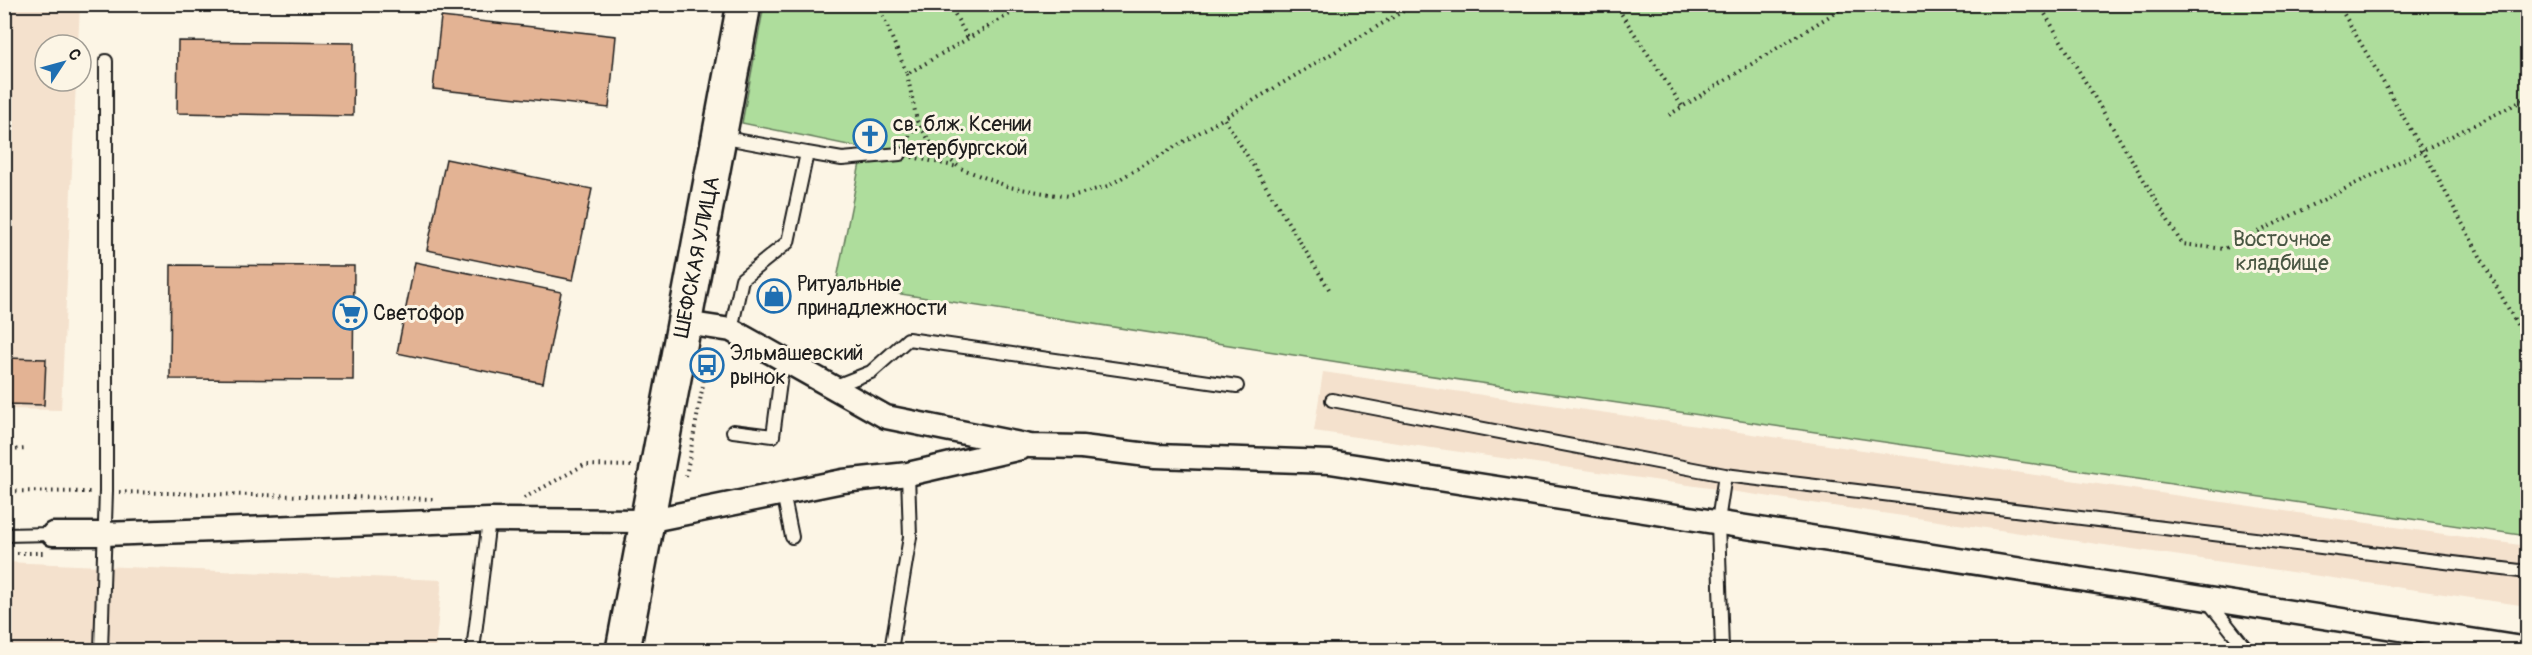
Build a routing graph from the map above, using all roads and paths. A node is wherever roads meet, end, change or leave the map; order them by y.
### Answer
1 (744, 4) edge
2 (882, 4) edge
3 (949, 4) edge
4 (1027, 4) edge
5 (1415, 4) edge
6 (1615, 4) edge
7 (1849, 4) edge
8 (2039, 4) edge
9 (2338, 4) edge
10 (968, 38) junction
11 (106, 61) dead end
12 (907, 75) junction
13 (2528, 98) edge
14 (1682, 106) junction
15 (1669, 115) dead end
16 (1224, 118) junction
17 (917, 121) junction
18 (719, 137) junction
19 (2423, 150) junction
20 (807, 153) junction
21 (900, 154) junction
22 (960, 168) junction
23 (1329, 289) dead end
24 (710, 327) junction
25 (2528, 345) edge
26 (783, 359) junction
27 (1237, 386) dead end
28 (833, 387) junction
29 (1332, 400) dead end
30 (733, 431) dead end
31 (1030, 446) junction
32 (27, 449) dead end
33 (4, 450) edge
34 (631, 466) dead end
35 (908, 474) junction
36 (1725, 475) junction
37 (686, 476) dead end
38 (4, 491) edge
39 (106, 492) junction
40 (783, 493) junction
41 (437, 499) dead end
42 (520, 501) dead end
43 (489, 520) junction
44 (647, 521) junction
45 (1718, 521) junction
46 (53, 534) joint
47 (104, 534) junction
48 (4, 535) edge
49 (792, 537) dead end
50 (2528, 572) edge
51 (2206, 600) junction
52 (2528, 649) edge
53 (101, 650) edge
54 (473, 651) edge
55 (623, 651) edge
56 (891, 651) edge
57 (1722, 651) edge
58 (2247, 651) edge

1 - 18 main road, ШЕФСКАЯ УЛИЦА
2 - 12 path
3 - 10 path
4 - 10 path
5 - 16 path
6 - 14 path
7 - 14 path
8 - 19 path
9 - 19 path
10 - 12 path
11 - 39 lane
12 - 17 path
13 - 19 path
14 - 15 path
16 - 22 path
16 - 23 path
17 - 21 path
17 - 22 path
18 - 20 lane
18 - 24 main road, ШЕФСКАЯ УЛИЦА
19 - 25 path
20 - 21 lane
20 - 24 lane
21 - 22 path
24 - 26 street
24 - 37 path
24 - 44 main road, ШЕФСКАЯ УЛИЦА
26 - 28 street
26 - 30 lane
27 - 28 lane
28 - 31 street
29 - 36 lane
31 - 35 street
31 - 45 street
32 - 33 path
34 - 42 path
35 - 40 street
35 - 56 lane
36 - 45 lane
36 - 50 lane
38 - 39 path
39 - 41 path
39 - 47 lane
40 - 44 street
40 - 49 lane
43 - 44 street
43 - 47 street
43 - 54 lane
44 - 55 main road, ШЕФСКАЯ УЛИЦА
45 - 51 street
45 - 57 lane
46 - 47 street
46 - 48 lane
47 - 53 lane
51 - 52 street
51 - 58 lane

